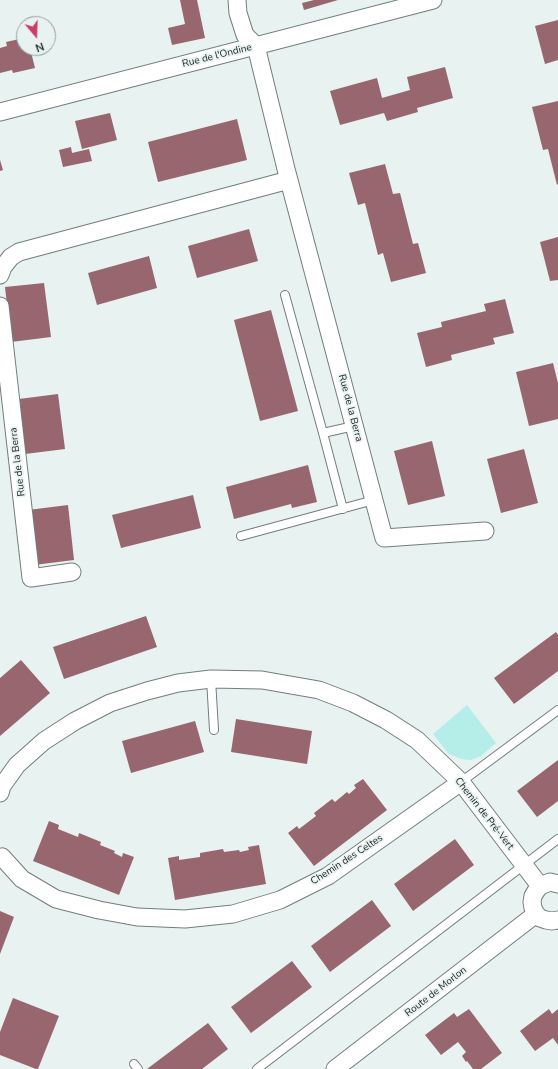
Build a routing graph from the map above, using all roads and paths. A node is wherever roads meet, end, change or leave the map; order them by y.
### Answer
1 (237, 0) edge
2 (433, 0) edge
3 (256, 46) junction
4 (0, 112) edge
5 (289, 180) junction
6 (0, 275) edge
7 (285, 295) dead end
8 (0, 306) edge
9 (354, 426) junction
10 (323, 433) junction
11 (374, 500) junction
12 (343, 509) junction
13 (485, 531) dead end
14 (242, 536) dead end
15 (72, 572) dead end
16 (211, 680) junction
17 (558, 710) edge
18 (214, 730) dead end
19 (461, 782) junction
20 (0, 793) edge
21 (558, 839) edge
22 (1, 855) edge
23 (524, 865) junction
24 (558, 884) edge
25 (540, 886) junction
26 (536, 914) junction
27 (558, 920) edge
28 (257, 1069) edge
29 (334, 1069) edge

1 - 3 street, Rue de la Berra
2 - 3 street, Rue de l'Ondine
3 - 4 street, Rue de l'Ondine
3 - 5 street, Rue de la Berra
5 - 6 street
5 - 9 street, Rue de la Berra
7 - 10 lane
8 - 15 street, Rue de la Berra
9 - 10 lane
9 - 11 street, Rue de la Berra
10 - 12 lane
11 - 12 lane
11 - 13 street, Rue de la Berra
12 - 14 lane
16 - 18 lane
16 - 19 street, Chemin de Pré-Vert
16 - 20 street, Chemin de Pré-Vert
17 - 19 lane
19 - 22 street, Chemin des Celtes
19 - 23 street, Chemin de Pré-Vert
21 - 23 lane
23 - 25 street, Chemin de Pré-Vert
23 - 28 lane
24 - 25 street
25 - 26 street
26 - 27 street
26 - 29 street, Route de Morlon

